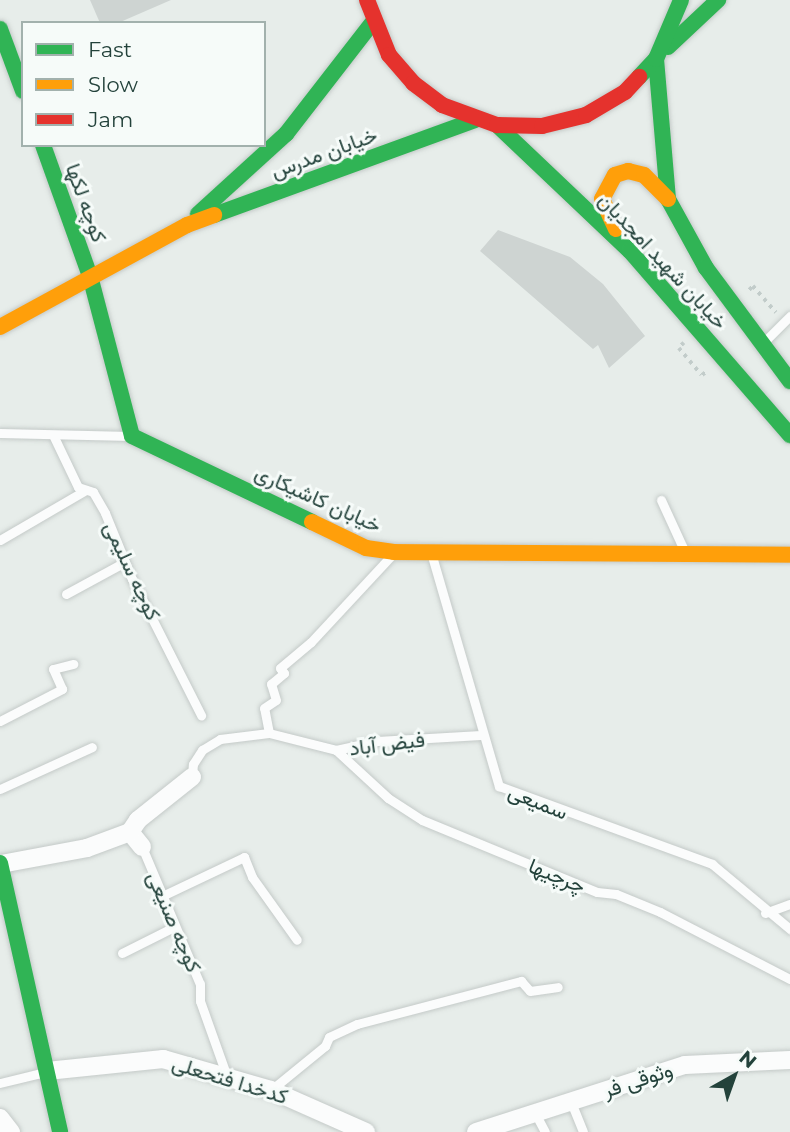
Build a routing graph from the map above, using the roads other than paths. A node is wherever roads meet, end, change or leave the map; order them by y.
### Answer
1 (367, 0) edge
2 (681, 0) edge
3 (718, 0) edge
4 (372, 23) junction
5 (0, 29) edge
6 (656, 59) junction
7 (21, 86) edge
8 (475, 120) junction
9 (497, 125) junction
10 (44, 147) edge
11 (668, 199) junction
12 (187, 225) junction
13 (630, 251) junction
14 (90, 276) junction
15 (790, 317) edge
16 (0, 327) edge
17 (761, 346) junction
18 (790, 381) edge
19 (0, 433) edge
20 (790, 435) edge
21 (132, 436) junction
22 (54, 437) junction
23 (86, 490) junction
24 (661, 500) dead end
25 (0, 540) edge
26 (431, 551) junction
27 (394, 552) junction
28 (685, 552) junction
29 (790, 555) edge
30 (125, 562) junction
31 (66, 594) dead end
32 (73, 664) dead end
33 (201, 715) dead end
34 (0, 721) edge
35 (269, 733) junction
36 (481, 735) junction
37 (92, 747) dead end
38 (336, 750) junction
39 (192, 777) joint
40 (0, 789) edge
41 (131, 832) junction
42 (142, 847) joint
43 (0, 864) edge
44 (162, 896) junction
45 (790, 904) edge
46 (765, 913) junction
47 (174, 926) junction
48 (790, 929) edge
49 (297, 940) dead end
50 (122, 953) dead end
51 (790, 979) edge
52 (558, 987) dead end
53 (790, 1059) edge
54 (47, 1071) junction
55 (228, 1078) junction
56 (0, 1083) edge
57 (271, 1090) junction
58 (570, 1102) junction
59 (535, 1113) junction
60 (0, 1118) edge
61 (11, 1132) edge
62 (60, 1132) edge
63 (366, 1132) edge
64 (476, 1132) edge
65 (545, 1132) edge
66 (583, 1132) edge

1 - 4 main road
2 - 6 main road
3 - 6 main road
4 - 8 main road
4 - 12 main road, خیابان مدرس
5 - 7 main road
6 - 9 main road
6 - 11 main road, خیابان شهید امجدیان
8 - 9 main road
8 - 12 main road, خیابان مدرس
9 - 13 main road, خیابان شهید امجدیان
10 - 14 main road, کوچه لکها
11 - 13 main road
11 - 17 main road, خیابان شهید امجدیان
12 - 14 main road, خیابان مدرس
13 - 20 main road, خیابان شهید امجدیان
14 - 16 main road, خیابان مدرس
14 - 21 main road
15 - 17 lane
17 - 18 main road, خیابان شهید امجدیان
19 - 22 lane
21 - 22 lane
21 - 27 main road, خیابان کاشیکاری
22 - 23 lane, کوچه سلیمی
23 - 25 lane
23 - 30 lane, کوچه سلیمی
24 - 28 lane
26 - 27 main road, خیابان کاشیکاری
26 - 28 main road, خیابان کاشیکاری
26 - 36 lane, سمیعی
27 - 35 lane
28 - 29 main road, خیابان کاشیکاری
30 - 31 lane
30 - 33 lane, کوچه سلیمی
32 - 34 lane
35 - 38 lane, فیض آباد
35 - 39 lane, فیض آباد
36 - 38 lane, فیض آباد
36 - 46 lane, سمیعی
37 - 40 lane
38 - 51 lane, چرچیها
39 - 41 street
41 - 42 street
41 - 43 street
42 - 44 lane, کوچه صنیعی
43 - 54 main road
44 - 47 lane, کوچه صنیعی
44 - 49 lane
45 - 46 lane
46 - 48 lane, سمیعی
47 - 50 lane
47 - 55 lane, کوچه صنیعی
52 - 57 lane
53 - 58 street, وثوقی فر
54 - 55 street, کدخدا فتحعلی
54 - 56 lane
54 - 62 main road
55 - 57 street, کدخدا فتحعلی
57 - 63 street, کدخدا فتحعلی
58 - 59 street
58 - 66 lane
59 - 64 street
59 - 65 lane
60 - 61 street

